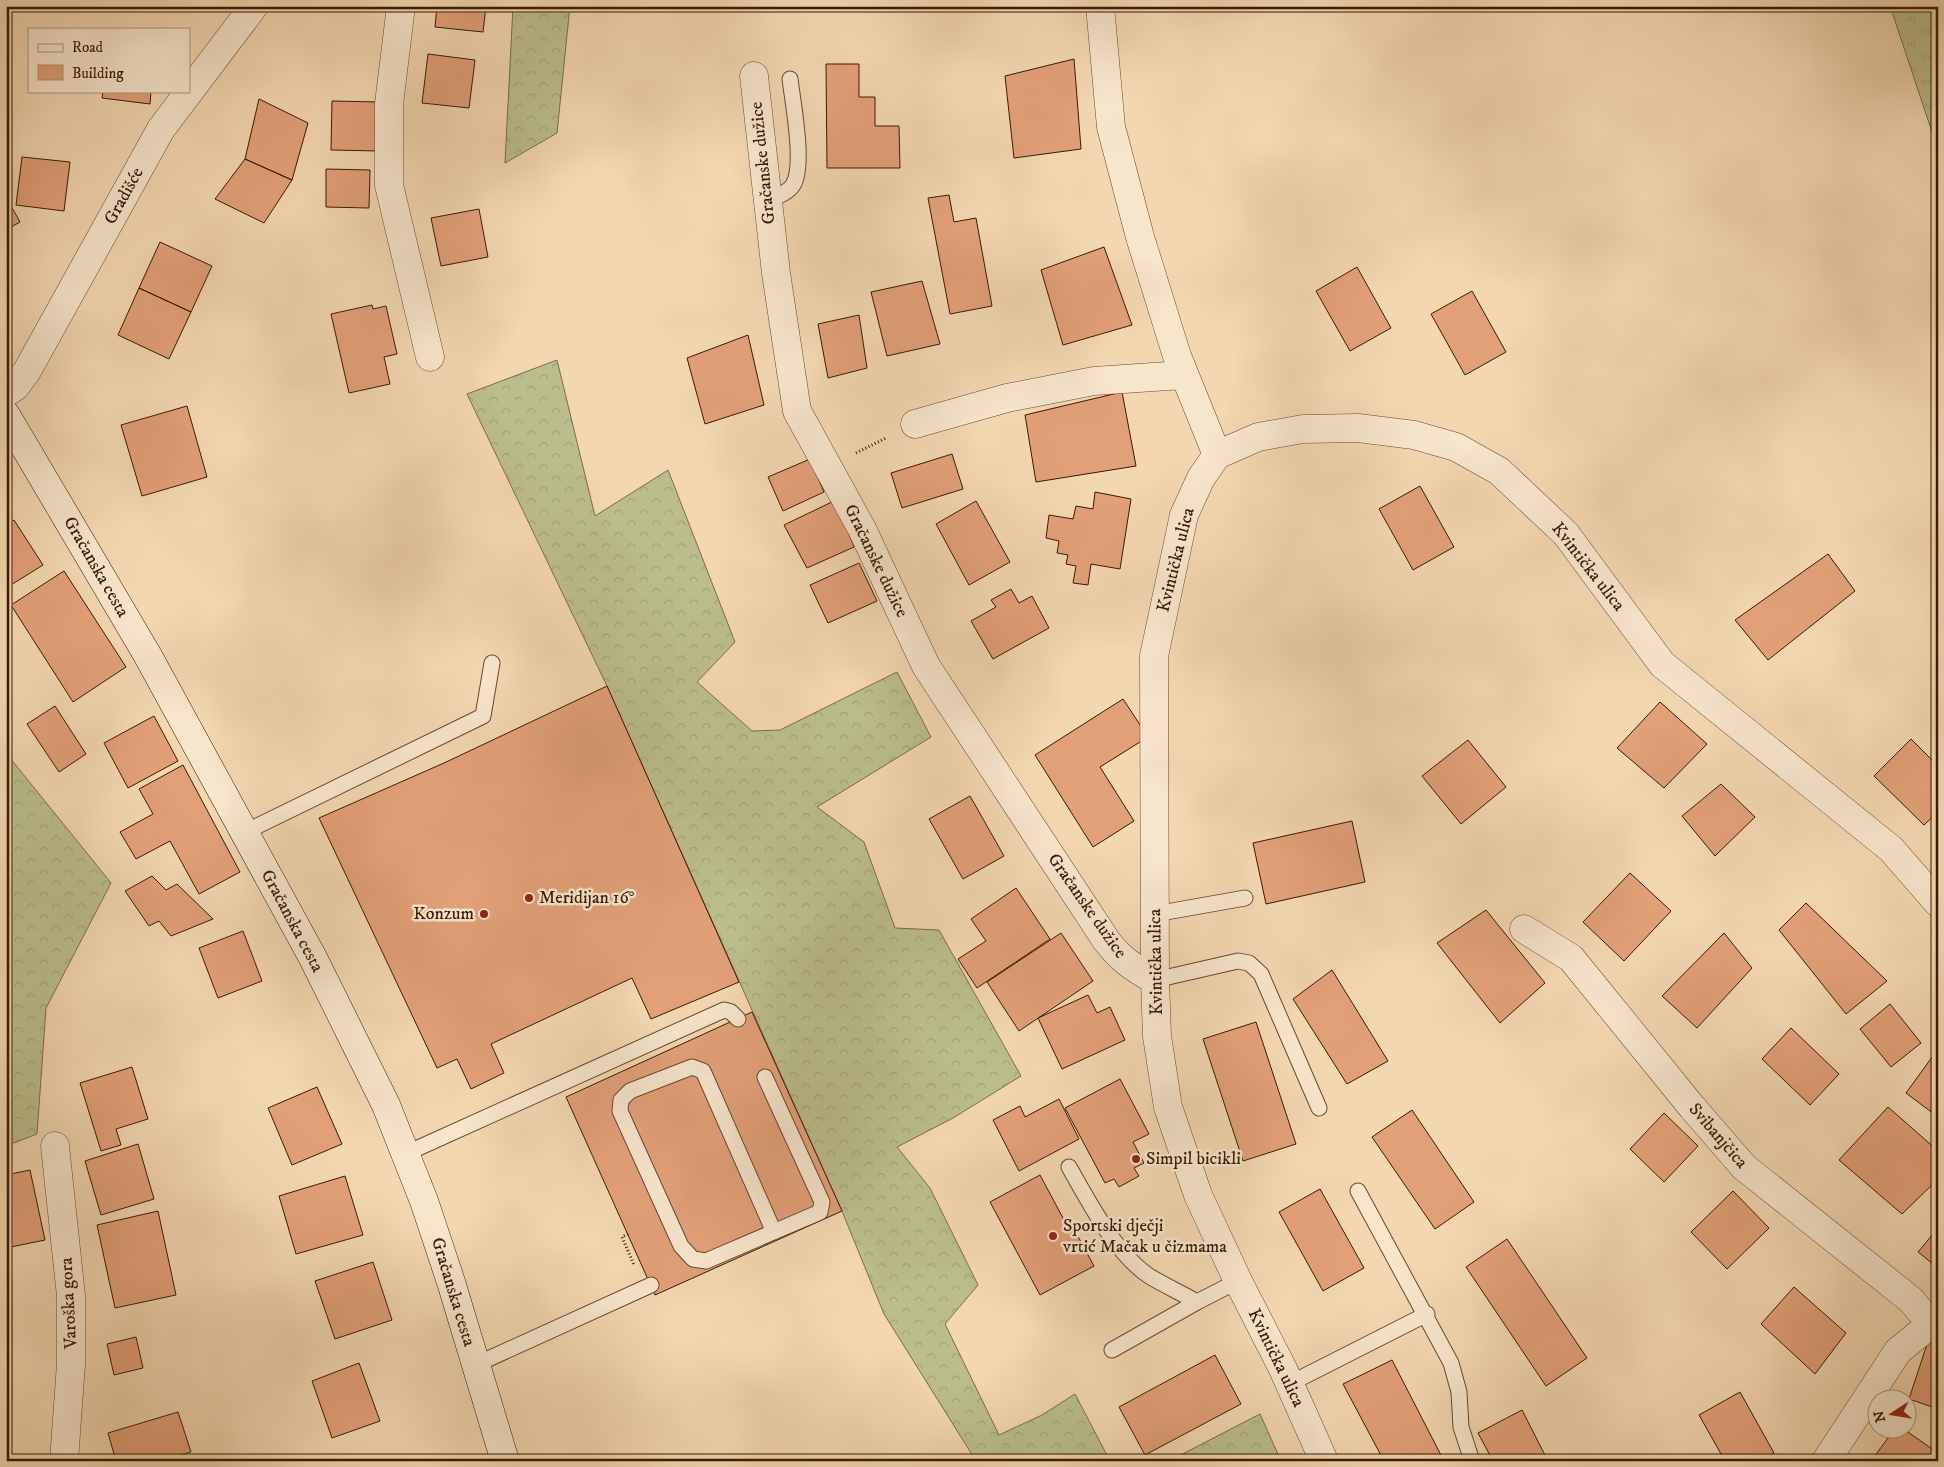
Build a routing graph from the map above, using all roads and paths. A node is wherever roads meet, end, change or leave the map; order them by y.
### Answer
1 (254, 6) edge
2 (402, 6) edge
3 (1100, 6) edge
4 (754, 76) dead end
5 (790, 79) dead end
6 (190, 91) edge
7 (189, 92) edge
8 (767, 202) junction
9 (430, 357) dead end
10 (1183, 375) junction
11 (6, 393) edge
12 (6, 415) edge
13 (915, 424) joint
14 (1217, 455) junction
15 (829, 467) junction
16 (492, 663) dead end
17 (244, 832) junction
18 (1245, 898) dead end
19 (1938, 903) edge
20 (1155, 914) junction
21 (1524, 929) dead end
22 (1155, 980) junction
23 (738, 1019) dead end
24 (765, 1077) dead end
25 (1319, 1108) dead end
26 (55, 1146) dead end
27 (407, 1153) junction
28 (1069, 1167) dead end
29 (1358, 1191) dead end
30 (774, 1232) junction
31 (628, 1234) dead end
32 (633, 1263) dead end
33 (1238, 1281) junction
34 (651, 1285) dead end
35 (1197, 1302) junction
36 (1426, 1314) junction
37 (1934, 1324) edge
38 (1112, 1350) dead end
39 (475, 1365) junction
40 (1289, 1384) junction
41 (64, 1461) edge
42 (505, 1461) edge
43 (1324, 1461) edge
44 (1472, 1461) edge
45 (1826, 1461) edge

1 - 6 street, Gradišće
2 - 9 street
3 - 10 street
4 - 8 street, Gračanske dužice
5 - 8 lane
7 - 11 street, Gradišće
8 - 15 street, Gračanske dužice
10 - 13 street
10 - 14 street
12 - 17 street, Gračanska cesta
13 - 15 path
14 - 19 street, Kvintička ulica
14 - 20 street, Kvintička ulica
15 - 22 street, Gračanske dužice
16 - 17 lane
17 - 27 street, Gračanska cesta
18 - 20 lane
20 - 22 street, Kvintička ulica
21 - 37 street, Svibanjčica
22 - 25 lane
22 - 33 street, Kvintička ulica
23 - 27 lane
24 - 30 lane
26 - 41 street, Varoška gora
27 - 39 street, Gračanska cesta
28 - 35 lane
29 - 36 lane
30 - 30 lane
31 - 32 path
33 - 35 lane
33 - 40 street, Kvintička ulica
34 - 39 lane
35 - 38 lane
36 - 40 lane
36 - 44 lane
37 - 45 street, Svibanjčica
39 - 42 street, Gračanska cesta
40 - 43 street, Kvintička ulica

